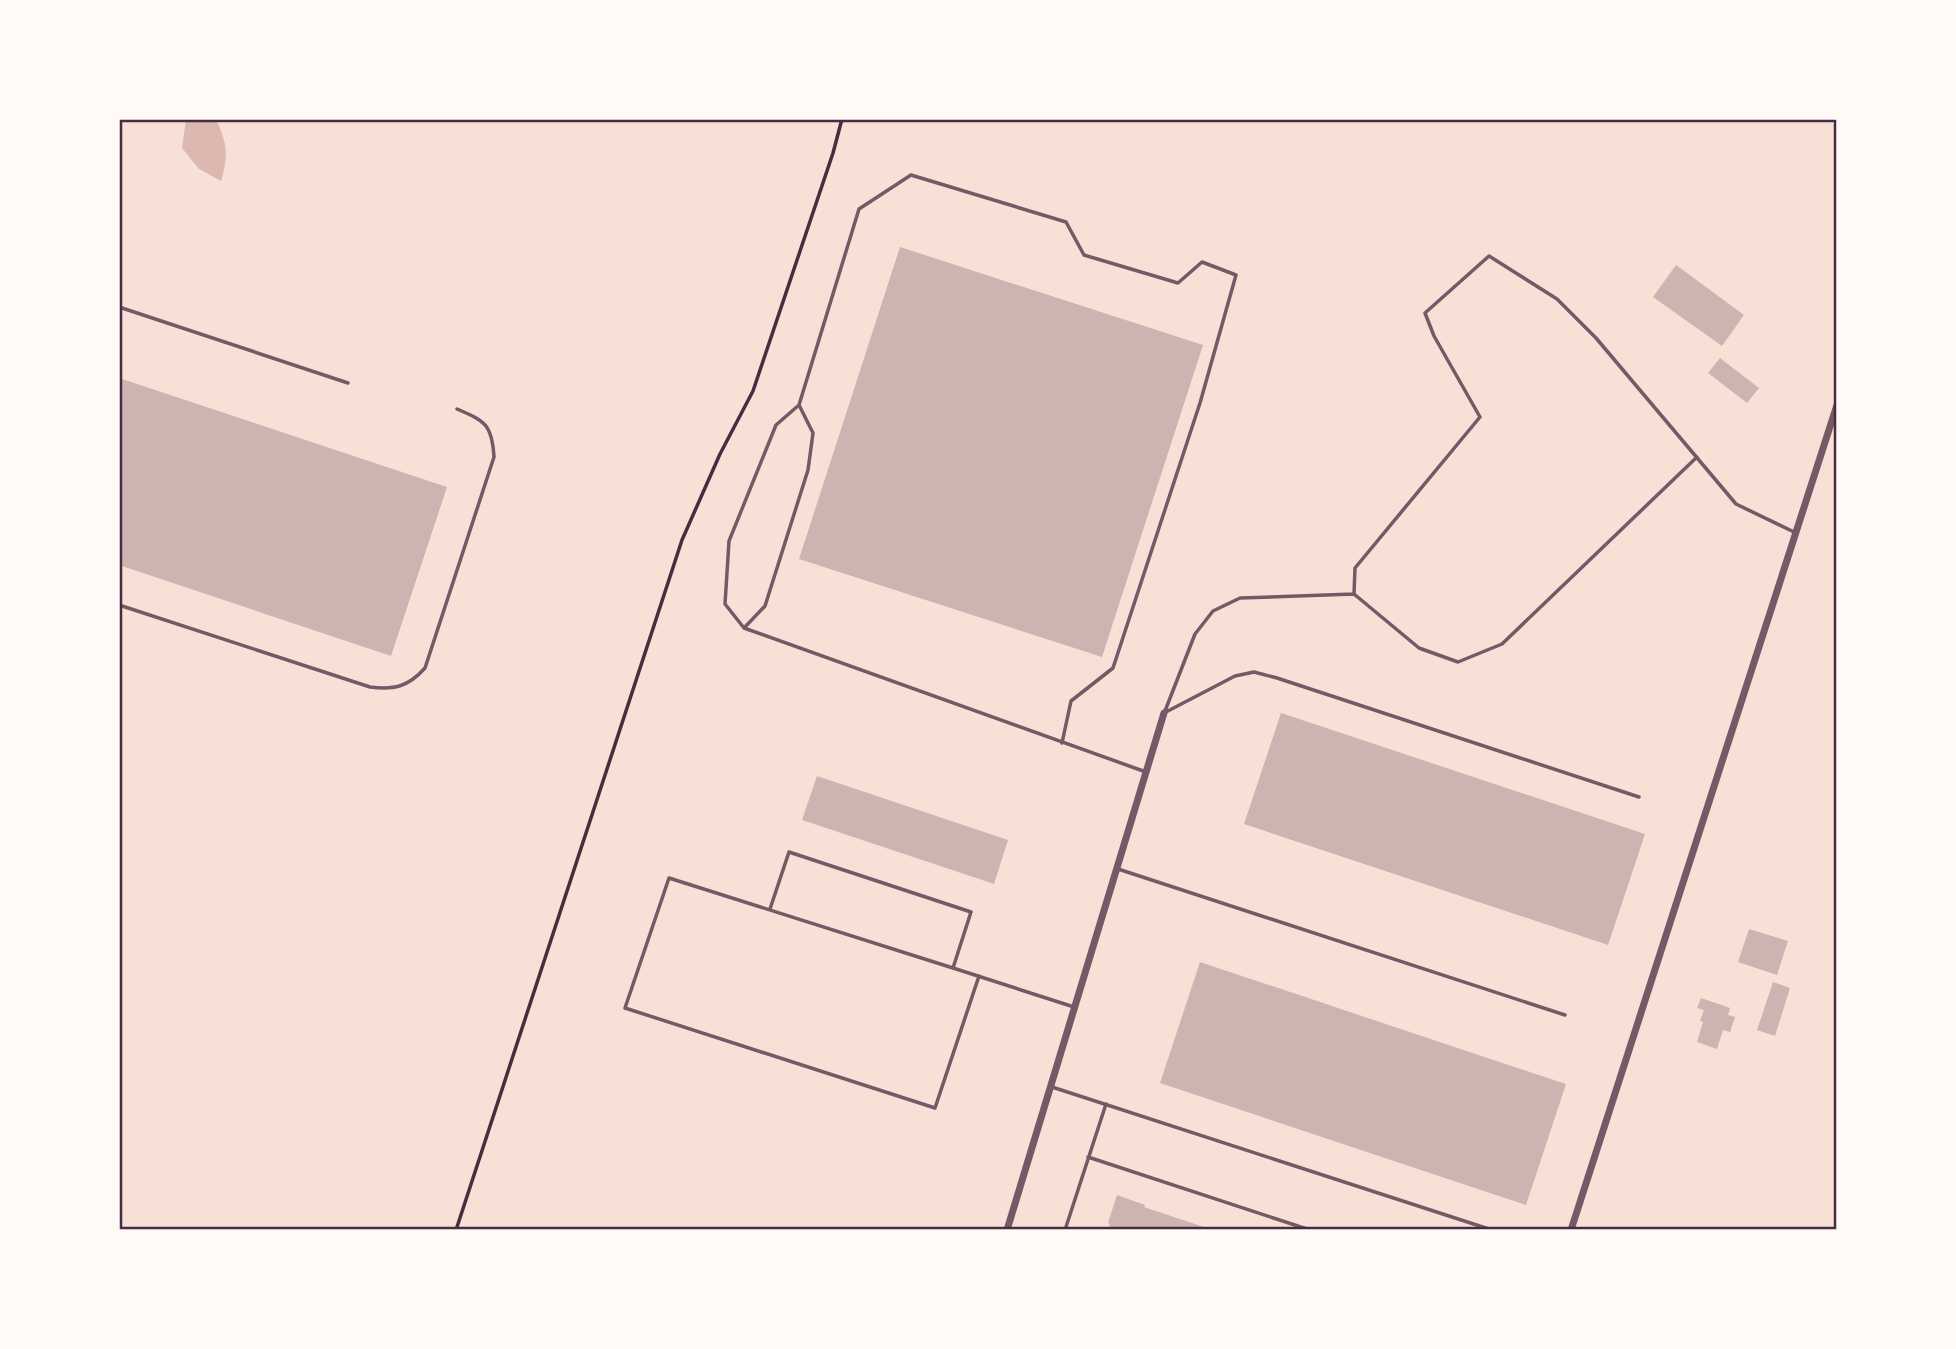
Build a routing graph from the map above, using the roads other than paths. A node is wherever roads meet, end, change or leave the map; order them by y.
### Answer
1 (119, 307) edge
2 (348, 383) dead end
3 (799, 405) junction
4 (1837, 405) edge
5 (457, 409) dead end
6 (1697, 457) junction
7 (1796, 533) junction
8 (1354, 594) junction
9 (119, 605) edge
10 (744, 628) junction
11 (1164, 713) junction
12 (1062, 743) junction
13 (1147, 773) junction
14 (1639, 797) dead end
15 (1118, 869) junction
16 (770, 909) junction
17 (953, 968) junction
18 (979, 976) junction
19 (1074, 1007) junction
20 (1565, 1015) dead end
21 (1050, 1087) junction
22 (1106, 1104) junction
23 (1088, 1157) junction
24 (1007, 1230) edge
25 (1065, 1230) edge
26 (1310, 1230) edge
27 (1492, 1230) edge
28 (1571, 1230) edge

1 - 2 lane
3 - 10 lane
3 - 10 lane
3 - 12 lane
4 - 7 street
5 - 9 lane
6 - 7 lane
6 - 8 lane
6 - 8 lane
7 - 28 street
8 - 11 lane
10 - 12 lane
11 - 13 street
11 - 14 lane
12 - 13 lane
13 - 15 street
15 - 19 street
15 - 20 lane
16 - 17 lane
16 - 17 lane
16 - 18 lane
17 - 18 lane
18 - 19 lane
19 - 21 street
21 - 22 lane
21 - 24 street
22 - 23 lane
22 - 27 lane
23 - 25 lane
23 - 26 lane

